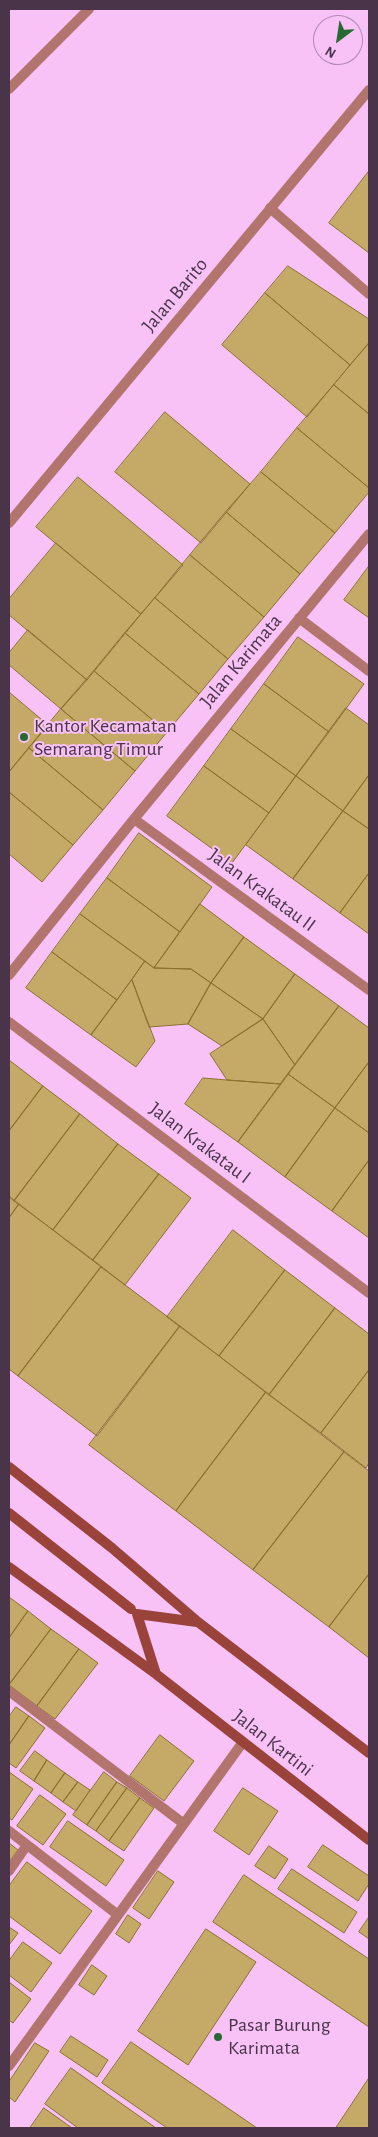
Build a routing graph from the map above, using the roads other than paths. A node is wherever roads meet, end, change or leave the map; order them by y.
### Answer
1 (89, 9) edge
2 (9, 90) edge
3 (369, 90) edge
4 (270, 208) junction
5 (369, 294) edge
6 (9, 523) edge
7 (369, 534) edge
8 (299, 618) junction
9 (369, 671) edge
10 (134, 819) junction
11 (9, 975) edge
12 (369, 990) edge
13 (9, 1022) edge
14 (369, 1293) edge
15 (9, 1467) edge
16 (9, 1513) edge
17 (9, 1567) edge
18 (134, 1612) junction
19 (198, 1622) junction
20 (156, 1674) junction
21 (9, 1691) edge
22 (243, 1742) junction
23 (369, 1753) edge
24 (184, 1824) junction
25 (9, 1831) edge
26 (369, 1840) edge
27 (27, 1845) junction
28 (9, 1871) edge
29 (118, 1915) junction
30 (9, 2066) edge

1 - 2 street
3 - 4 street, Jalan Barito
4 - 5 street
4 - 6 street, Jalan Barito
7 - 8 street, Jalan Karimata
8 - 9 street
8 - 10 street, Jalan Karimata
10 - 11 street, Jalan Karimata
10 - 12 street, Jalan Krakatau II
13 - 14 street, Jalan Krakatau I
15 - 19 main road
16 - 18 main road
17 - 20 main road, Jalan Kartini
18 - 19 main road
18 - 20 main road
19 - 23 main road
20 - 22 main road, Jalan Kartini
21 - 24 street
22 - 24 street
22 - 26 main road, Jalan Kartini
24 - 29 street
25 - 27 street
27 - 28 street
27 - 29 street
29 - 30 street

